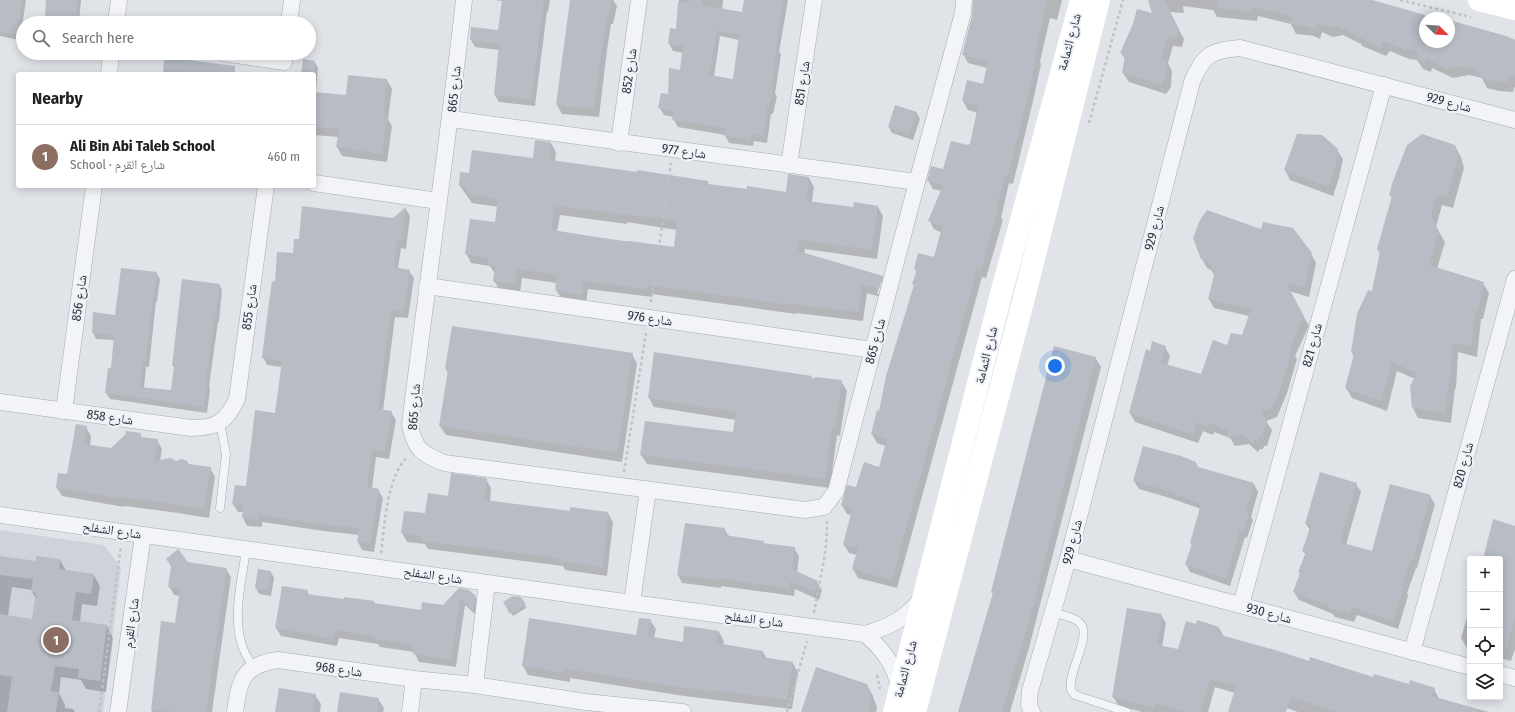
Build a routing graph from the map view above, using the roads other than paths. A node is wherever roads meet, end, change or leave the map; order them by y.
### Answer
1 (119, 0) edge
2 (292, 0) edge
3 (464, 0) edge
4 (639, 0) edge
5 (814, 0) edge
6 (964, 0) edge
7 (1081, 0) edge
8 (1099, 0) edge
9 (1478, 9) edge
10 (1515, 9) edge
11 (117, 16) edge
12 (290, 16) edge
13 (111, 60) edge
14 (266, 60) edge
15 (284, 63) edge
16 (109, 72) edge
17 (1384, 85) junction
18 (451, 119) junction
19 (1515, 120) edge
20 (619, 143) junction
21 (789, 165) junction
22 (917, 182) junction
23 (316, 183) edge
24 (94, 188) edge
25 (266, 188) edge
26 (438, 201) junction
27 (1515, 279) edge
28 (427, 286) junction
29 (873, 350) junction
30 (0, 402) edge
31 (64, 411) junction
32 (220, 423) junction
33 (648, 490) junction
34 (220, 508) dead end
35 (0, 515) edge
36 (143, 539) junction
37 (246, 550) junction
38 (1068, 558) junction
39 (487, 583) junction
40 (925, 594) junction
41 (632, 603) junction
42 (1241, 605) junction
43 (1052, 612) junction
44 (865, 634) junction
45 (1412, 652) junction
46 (1467, 666) edge
47 (253, 667) junction
48 (1503, 675) edge
49 (1515, 678) edge
50 (414, 679) junction
51 (475, 685) junction
52 (900, 688) junction
53 (586, 707) edge
54 (118, 712) edge
55 (235, 712) edge
56 (410, 712) edge
57 (683, 712) edge
58 (894, 712) edge
59 (915, 712) edge
60 (1032, 712) edge
61 (1127, 712) edge

1 - 11 street
2 - 12 street
3 - 18 street, شارع 865
4 - 20 street, شارع 852
5 - 21 street, شارع 851
6 - 22 street, شارع 865
7 - 40 street, شارع الثمامة
8 - 59 street, شارع الثمامة
9 - 10 street
13 - 16 street
14 - 15 street
17 - 19 street, شارع 929
17 - 38 street, شارع 929
17 - 42 street, شارع 821
18 - 20 street, شارع 977
18 - 26 street, شارع 865
20 - 21 street, شارع 977
21 - 22 street, شارع 977
22 - 29 street, شارع 865
23 - 26 street
24 - 31 street, شارع 856
25 - 32 street, شارع 855
26 - 28 street, شارع 865
27 - 45 street, شارع 820
28 - 29 street, شارع 976
28 - 33 street, شارع 865
29 - 33 street, شارع 865
30 - 31 street, شارع 858
31 - 32 street, شارع 858
32 - 34 lane
33 - 41 street
35 - 36 street, شارع الشفلح
36 - 37 street, شارع الشفلح
36 - 54 street, شارع القرم
37 - 39 street, شارع الشفلح
37 - 47 lane
38 - 42 street, شارع 930
38 - 43 street, شارع 929
39 - 41 street, شارع الشفلح
39 - 51 street
40 - 44 street, شارع الشفلح
40 - 52 street, شارع الثمامة
41 - 44 street, شارع الشفلح
42 - 45 street, شارع 930
43 - 60 street, شارع 929
43 - 61 lane
44 - 52 street
45 - 46 street, شارع 930
47 - 50 street, شارع 968
47 - 55 street
48 - 49 street
50 - 51 street, شارع 968
50 - 56 street
51 - 53 street, شارع 968
52 - 58 street, شارع الثمامة
53 - 57 street, شارع 968

